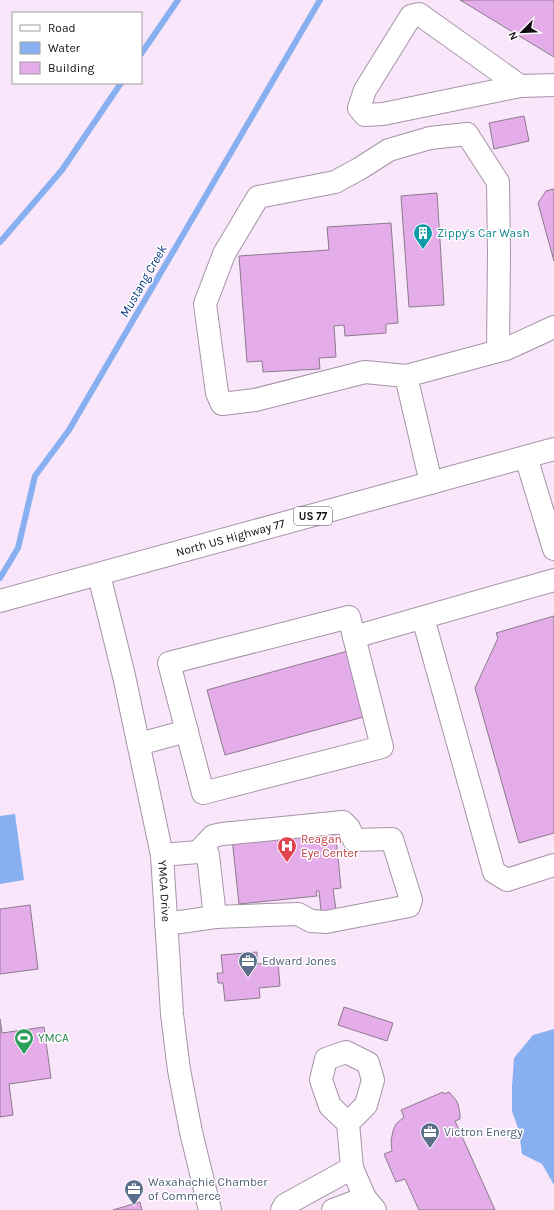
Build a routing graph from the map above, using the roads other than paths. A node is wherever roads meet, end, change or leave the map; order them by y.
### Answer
1 (554, 85) edge
2 (520, 86) junction
3 (554, 328) edge
4 (498, 352) junction
5 (406, 376) junction
6 (554, 449) edge
7 (526, 457) junction
8 (431, 483) junction
9 (554, 549) edge
10 (99, 575) junction
11 (554, 580) edge
12 (0, 602) edge
13 (423, 618) junction
14 (354, 637) junction
15 (187, 731) junction
16 (139, 744) junction
17 (198, 852) junction
18 (162, 855) junction
19 (554, 865) edge
20 (215, 917) junction
21 (166, 924) junction
22 (348, 1123) dead end
23 (352, 1168) junction
24 (370, 1204) edge
25 (210, 1210) edge
26 (282, 1210) edge
27 (333, 1210) edge

1 - 2 street
2 - 2 street
3 - 4 street
4 - 5 street
4 - 5 street
5 - 8 street
6 - 7 street, North US Highway 77 / US 77
7 - 8 street, North US Highway 77 / US 77
7 - 9 street
8 - 10 street, North US Highway 77 / US 77
10 - 12 street, North US Highway 77 / US 77
10 - 16 street, YMCA Drive
11 - 13 street
13 - 14 street
13 - 19 street
14 - 15 street
14 - 15 street
15 - 16 street
16 - 18 street, YMCA Drive
17 - 18 street
17 - 20 street
17 - 20 street
18 - 21 street, YMCA Drive
20 - 21 street
21 - 25 street, YMCA Drive
22 - 23 street
23 - 24 street
23 - 26 street
24 - 27 street

